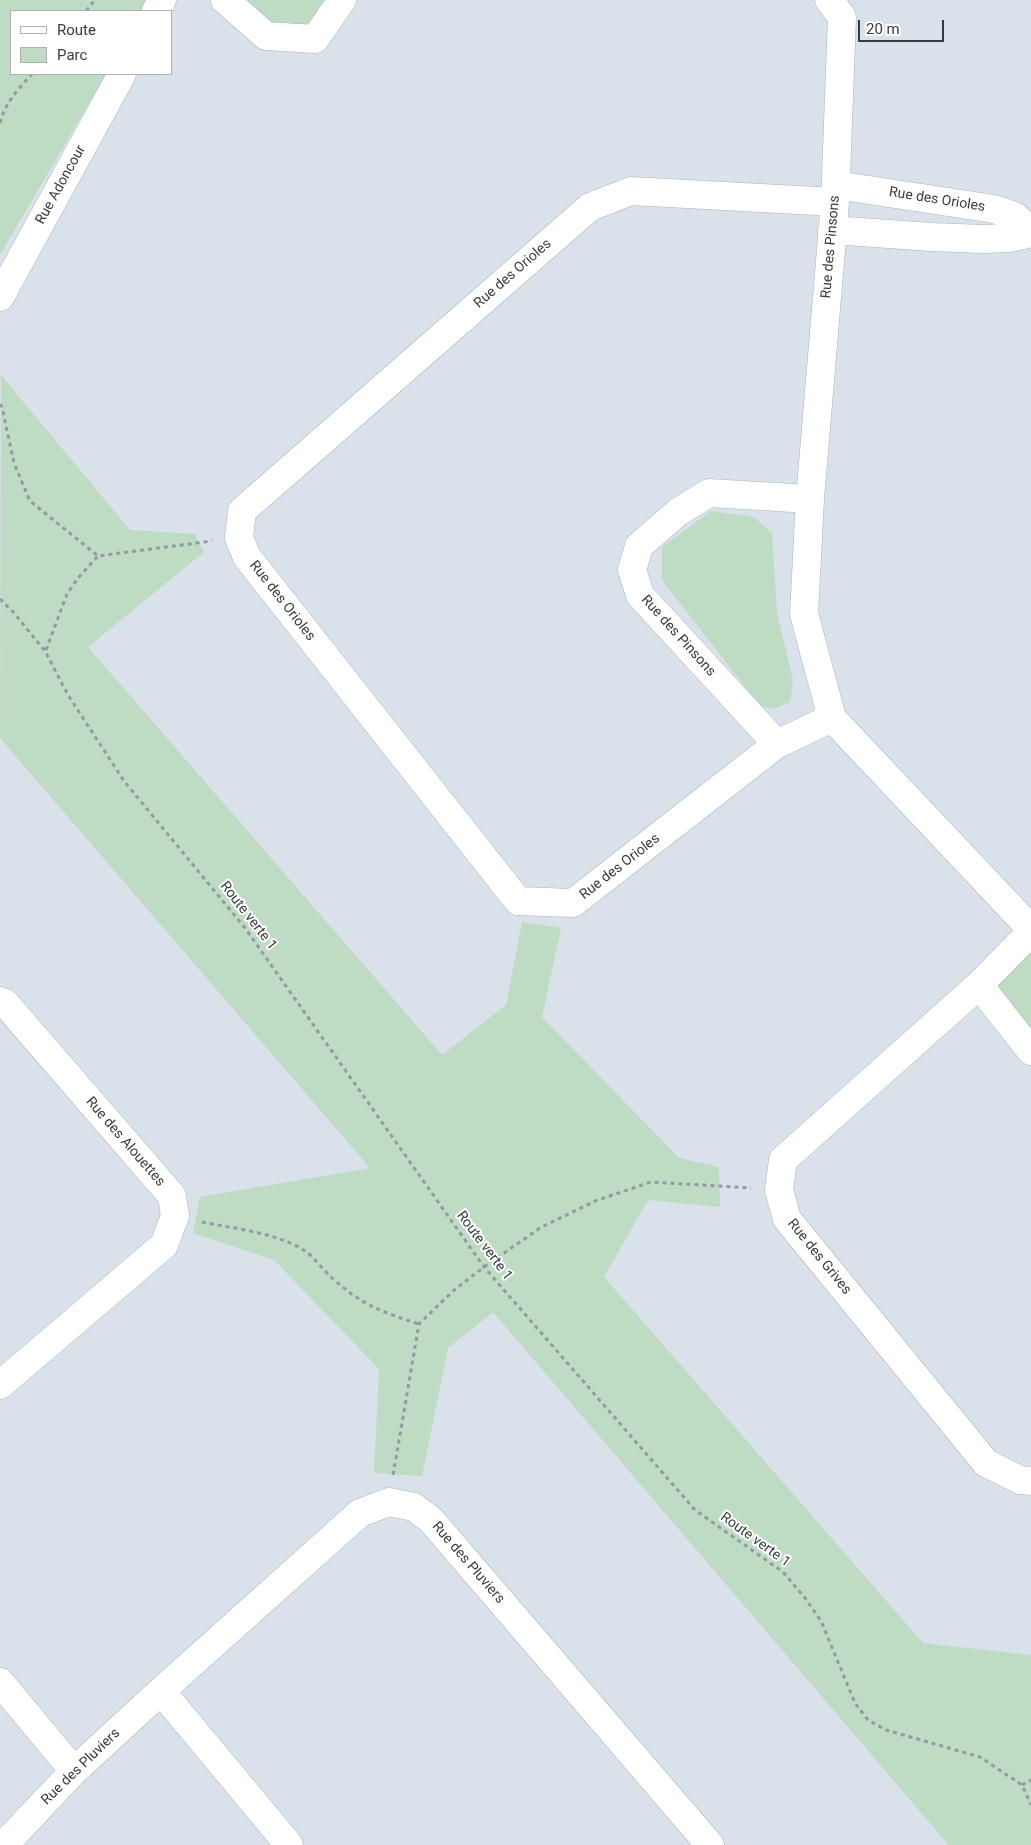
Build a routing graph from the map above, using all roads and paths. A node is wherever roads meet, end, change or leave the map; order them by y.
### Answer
1 (95, 0) edge
2 (225, 0) edge
3 (342, 0) edge
4 (829, 0) edge
5 (87, 10) edge
6 (31, 75) edge
7 (121, 75) edge
8 (0, 123) edge
9 (835, 194) junction
10 (832, 230) junction
11 (1031, 233) edge
12 (0, 297) edge
13 (0, 404) edge
14 (810, 499) junction
15 (238, 538) junction
16 (98, 556) junction
17 (0, 598) edge
18 (46, 651) junction
19 (832, 718) junction
20 (778, 744) junction
21 (1031, 931) edge
22 (979, 985) junction
23 (0, 1000) edge
24 (1031, 1051) edge
25 (779, 1190) junction
26 (175, 1216) junction
27 (484, 1267) junction
28 (419, 1324) junction
29 (0, 1385) edge
30 (1031, 1481) edge
31 (389, 1502) junction
32 (0, 1682) edge
33 (161, 1691) junction
34 (74, 1771) junction
35 (1031, 1780) edge
36 (1022, 1785) junction
37 (1031, 1805) edge
38 (4, 1845) edge
39 (289, 1845) edge
40 (710, 1845) edge

1 - 5 path
2 - 3 street
4 - 9 street, Rue des Pinsons
6 - 8 path
7 - 12 street, Rue Adoncour
9 - 10 street, Rue des Pinsons
9 - 11 street, Rue des Orioles
9 - 15 street, Rue des Orioles
10 - 11 street, Rue des Orioles
10 - 14 street, Rue des Pinsons
13 - 16 path
14 - 19 street, Rue des Pinsons
14 - 20 street, Rue des Pinsons
15 - 16 path
15 - 20 street, Rue des Orioles
16 - 18 path
17 - 18 path, Route verte 1
18 - 27 path, Route verte 1
19 - 20 street
19 - 21 street, Rue des Pinsons
21 - 22 street, Rue des Pinsons
22 - 24 street
22 - 25 street, Rue des Grives
23 - 26 street, Rue des Alouettes
25 - 27 path
25 - 30 street, Rue des Grives
26 - 28 path
26 - 29 street
27 - 28 path
27 - 36 path, Route verte 1
28 - 31 path
31 - 33 street, Rue des Pluviers
31 - 40 street, Rue des Pluviers
32 - 34 street
33 - 34 street, Rue des Pluviers
33 - 39 street
34 - 38 street, Rue des Pluviers
35 - 36 path
36 - 37 path

